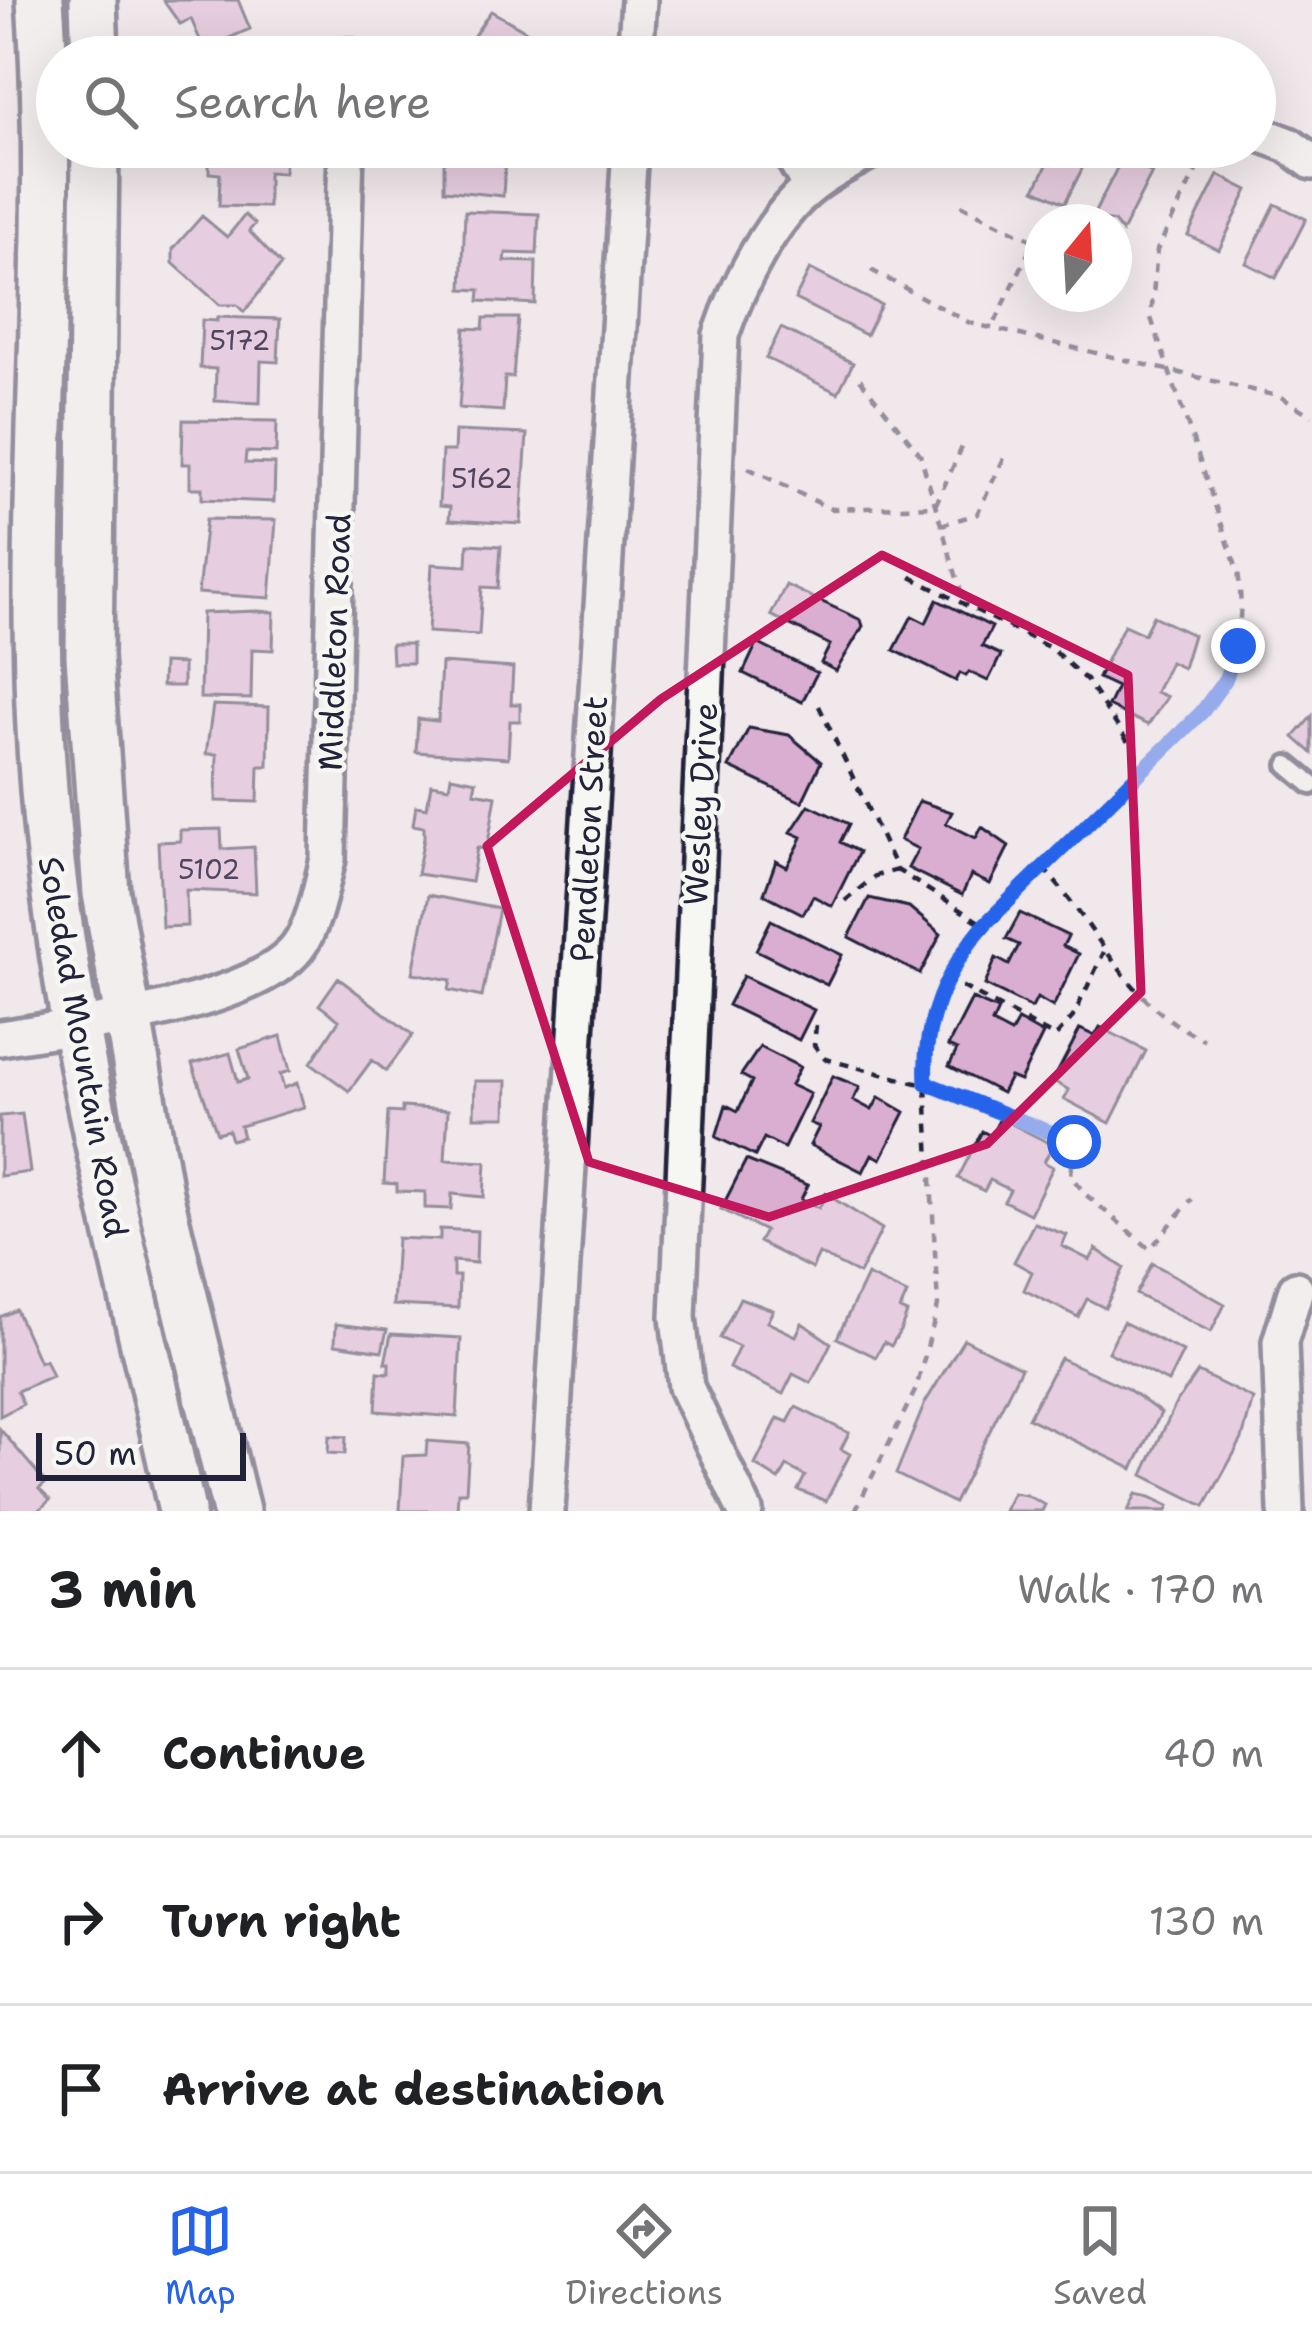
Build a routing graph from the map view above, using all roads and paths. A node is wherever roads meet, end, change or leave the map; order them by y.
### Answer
1 (40, 0) edge
2 (93, 0) edge
3 (639, 0) edge
4 (40, 36) edge
5 (94, 36) edge
6 (636, 36) edge
7 (1276, 140) edge
8 (1312, 162) edge
9 (39, 168) edge
10 (95, 168) edge
11 (345, 168) edge
12 (629, 168) edge
13 (800, 168) edge
14 (841, 168) edge
15 (1198, 168) edge
16 (810, 186) junction
17 (962, 206) dead end
18 (871, 270) dead end
19 (992, 328) junction
20 (1168, 368) junction
21 (860, 379) dead end
22 (1312, 416) edge
23 (963, 445) dead end
24 (716, 452) junction
25 (1006, 454) dead end
26 (935, 506) junction
27 (941, 525) junction
28 (911, 577) dead end
29 (965, 604) junction
30 (819, 706) dead end
31 (1288, 765) dead end
32 (1145, 767) junction
33 (1312, 784) edge
34 (1043, 868) junction
35 (898, 870) junction
36 (845, 901) dead end
37 (984, 925) junction
38 (1105, 950) junction
39 (946, 978) junction
40 (129, 1014) junction
41 (74, 1025) junction
42 (815, 1025) dead end
43 (0, 1038) edge
44 (1204, 1040) dead end
45 (926, 1083) junction
46 (1192, 1199) dead end
47 (1295, 1289) dead end
48 (182, 1511) edge
49 (236, 1511) edge
50 (547, 1511) edge
51 (745, 1511) edge
52 (855, 1511) edge
53 (1286, 1511) edge

1 - 4 main road, Soledad Mountain Road
2 - 5 main road
3 - 6 street
7 - 8 street
9 - 41 main road, Soledad Mountain Road
10 - 40 main road, Soledad Mountain Road
11 - 40 street, Middleton Road
12 - 50 street, Pendleton Street
13 - 16 street
14 - 16 street, Wesley Drive
15 - 20 path
16 - 24 street, Wesley Drive
17 - 19 path
18 - 19 path
19 - 20 path
20 - 22 path
20 - 32 path
21 - 26 path
23 - 26 path
24 - 26 path
24 - 51 street, Wesley Drive
25 - 27 path
26 - 27 path
27 - 29 path
28 - 29 path
29 - 32 path
30 - 35 path
31 - 33 lane
32 - 34 path
34 - 37 path
34 - 38 path
35 - 36 path
35 - 37 path
37 - 39 path
38 - 39 path
38 - 44 path
39 - 45 path
40 - 41 street, Middleton Road
40 - 49 main road, Soledad Mountain Road
41 - 43 street, Middleton Road
41 - 48 main road, Soledad Mountain Road
42 - 45 path
45 - 46 path
45 - 52 path
47 - 53 street

